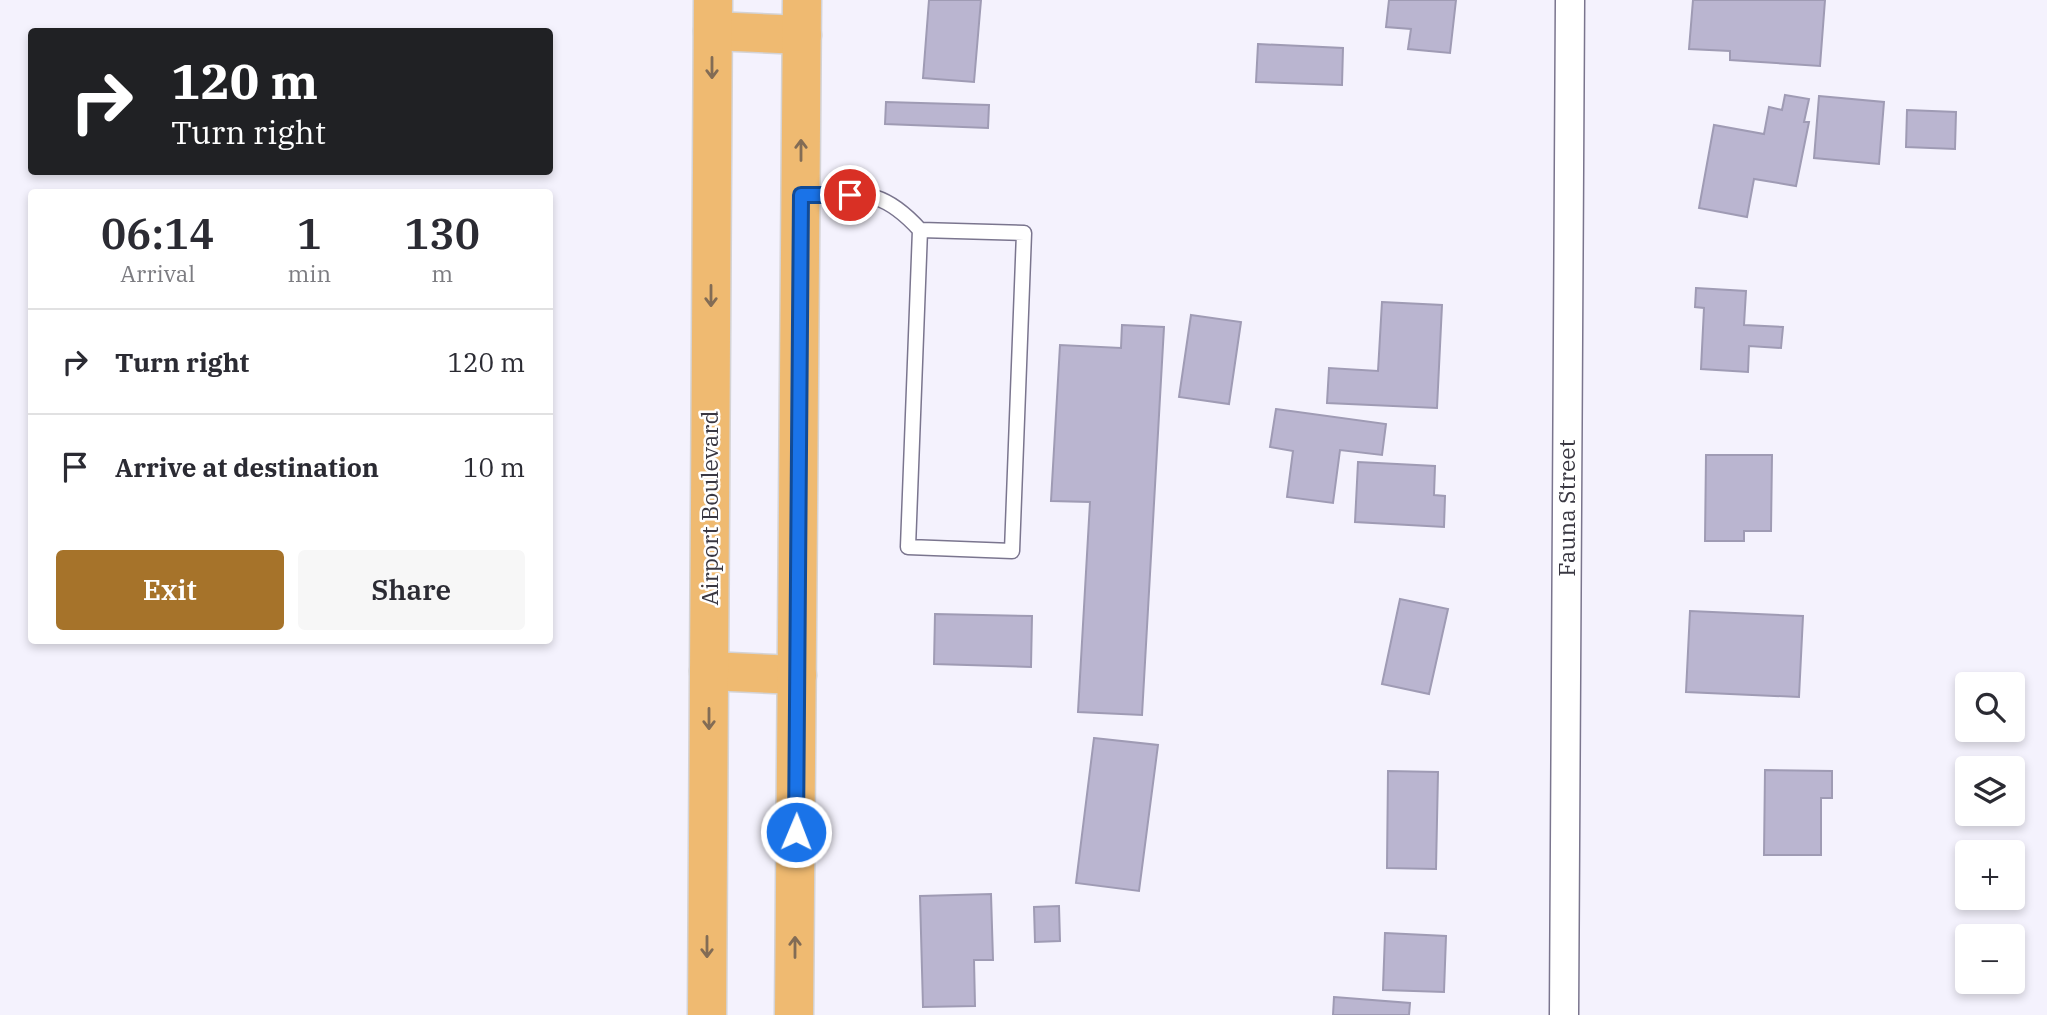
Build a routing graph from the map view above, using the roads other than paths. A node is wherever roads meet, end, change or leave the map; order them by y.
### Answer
1 (1570, 0) edge
2 (713, 15) edge
3 (802, 17) edge
4 (801, 195) junction
5 (920, 230) junction
6 (709, 671) junction
7 (797, 675) junction
8 (707, 1015) edge
9 (794, 1015) edge
10 (1564, 1015) edge

1 - 10 street, Fauna Street
2 - 3 main road
2 -> 6 main road, Airport Boulevard
4 -> 3 main road
4 - 5 lane
4 - 7 main road
5 - 5 lane
6 - 7 main road
6 -> 8 main road, Airport Boulevard
9 -> 7 main road

